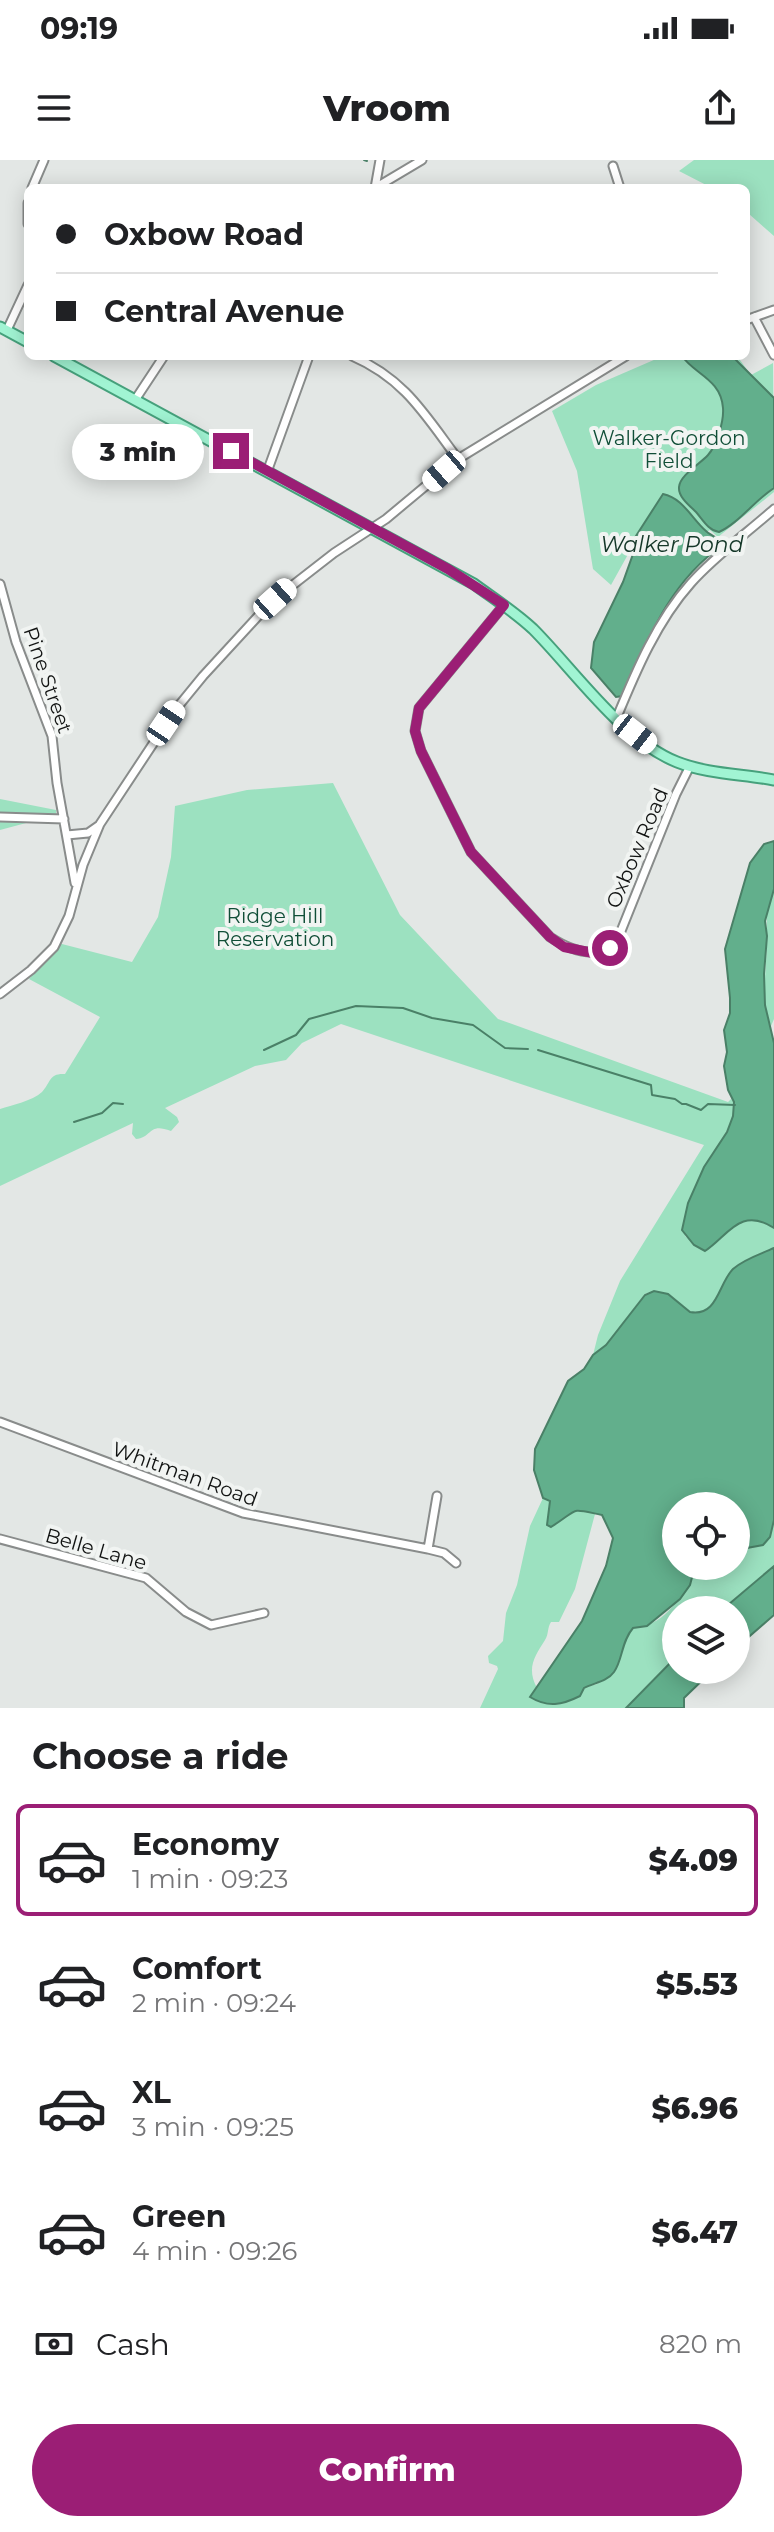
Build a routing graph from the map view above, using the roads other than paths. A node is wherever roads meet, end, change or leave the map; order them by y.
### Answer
1 (44, 160) edge
2 (380, 160) edge
3 (422, 160) edge
4 (613, 166) dead end
5 (34, 184) edge
6 (376, 184) edge
7 (382, 184) edge
8 (619, 184) edge
9 (24, 292) edge
10 (774, 310) edge
11 (750, 319) edge
12 (4, 328) edge
13 (24, 340) edge
14 (774, 355) edge
15 (73, 360) edge
16 (161, 360) edge
17 (308, 360) edge
18 (360, 360) edge
19 (619, 360) edge
20 (135, 400) junction
21 (458, 459) junction
22 (267, 472) junction
23 (774, 509) edge
24 (372, 527) junction
25 (0, 584) edge
26 (504, 605) junction
27 (617, 717) junction
28 (690, 766) junction
29 (774, 780) edge
30 (0, 817) edge
31 (64, 819) junction
32 (100, 824) junction
33 (67, 835) junction
34 (75, 891) junction
35 (0, 994) edge
36 (0, 1422) edge
37 (437, 1496) dead end
38 (0, 1539) edge
39 (428, 1549) junction
40 (456, 1563) dead end
41 (264, 1613) dead end

1 - 5 street
2 - 6 street
3 - 7 street
4 - 8 street
9 - 12 street
10 - 11 street
11 - 14 street
12 - 13 main road
15 - 20 main road
16 - 20 street
17 - 22 street
18 - 21 street
19 - 21 street
20 - 22 main road
21 - 24 street
22 - 24 main road
23 - 27 street
24 - 26 main road
24 - 32 street
25 - 31 street, Pine Street
26 - 27 main road
26 - 28 street, Oxbow Road
27 - 28 main road
28 - 29 main road
30 - 31 street
31 - 33 street, Pine Street
32 - 33 street
32 - 34 street
33 - 34 street, Pine Street
34 - 35 street
36 - 39 street, Whitman Road
37 - 39 street
38 - 41 street, Belle Lane
39 - 40 street, Whitman Road

